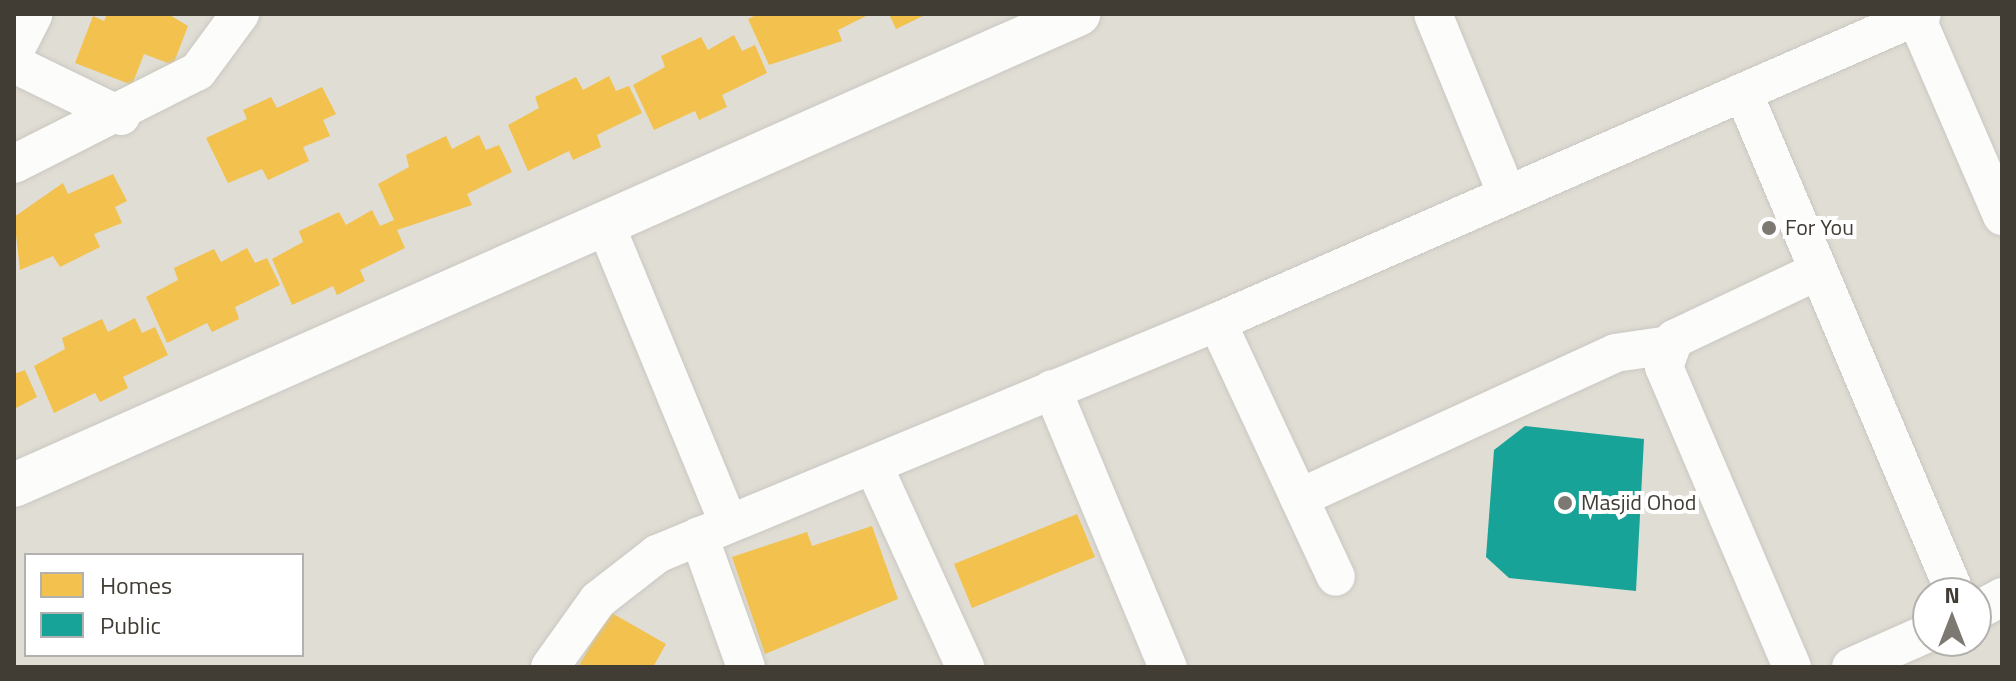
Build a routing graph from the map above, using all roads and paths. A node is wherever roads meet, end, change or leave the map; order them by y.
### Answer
1 (30, 14) edge
2 (240, 14) edge
3 (1078, 14) edge
4 (1433, 14) edge
5 (1919, 15) edge
6 (14, 46) edge
7 (14, 64) edge
8 (1743, 92) junction
9 (121, 116) junction
10 (14, 164) edge
11 (1507, 194) junction
12 (2002, 216) edge
13 (606, 226) junction
14 (1816, 272) junction
15 (1217, 322) junction
16 (1669, 345) junction
17 (1052, 389) junction
18 (874, 467) junction
19 (14, 485) edge
20 (1299, 498) junction
21 (714, 530) junction
22 (1336, 577) dead end
23 (1948, 577) edge
24 (1912, 640) edge
25 (550, 667) edge
26 (746, 667) edge
27 (965, 667) edge
28 (1168, 667) edge
29 (1792, 667) edge
30 (1851, 667) edge

1 - 6 street
2 - 9 street
3 - 13 street
4 - 11 street
5 - 8 street
5 - 12 street
7 - 9 street
8 - 11 street
8 - 14 street
9 - 10 street
11 - 15 street
13 - 19 street
13 - 21 street
14 - 16 street
14 - 23 street
15 - 17 street
15 - 20 street
16 - 20 street
16 - 29 street
17 - 18 street
17 - 28 street
18 - 21 street
18 - 27 street
20 - 22 street
21 - 25 street
21 - 26 street
24 - 30 street

